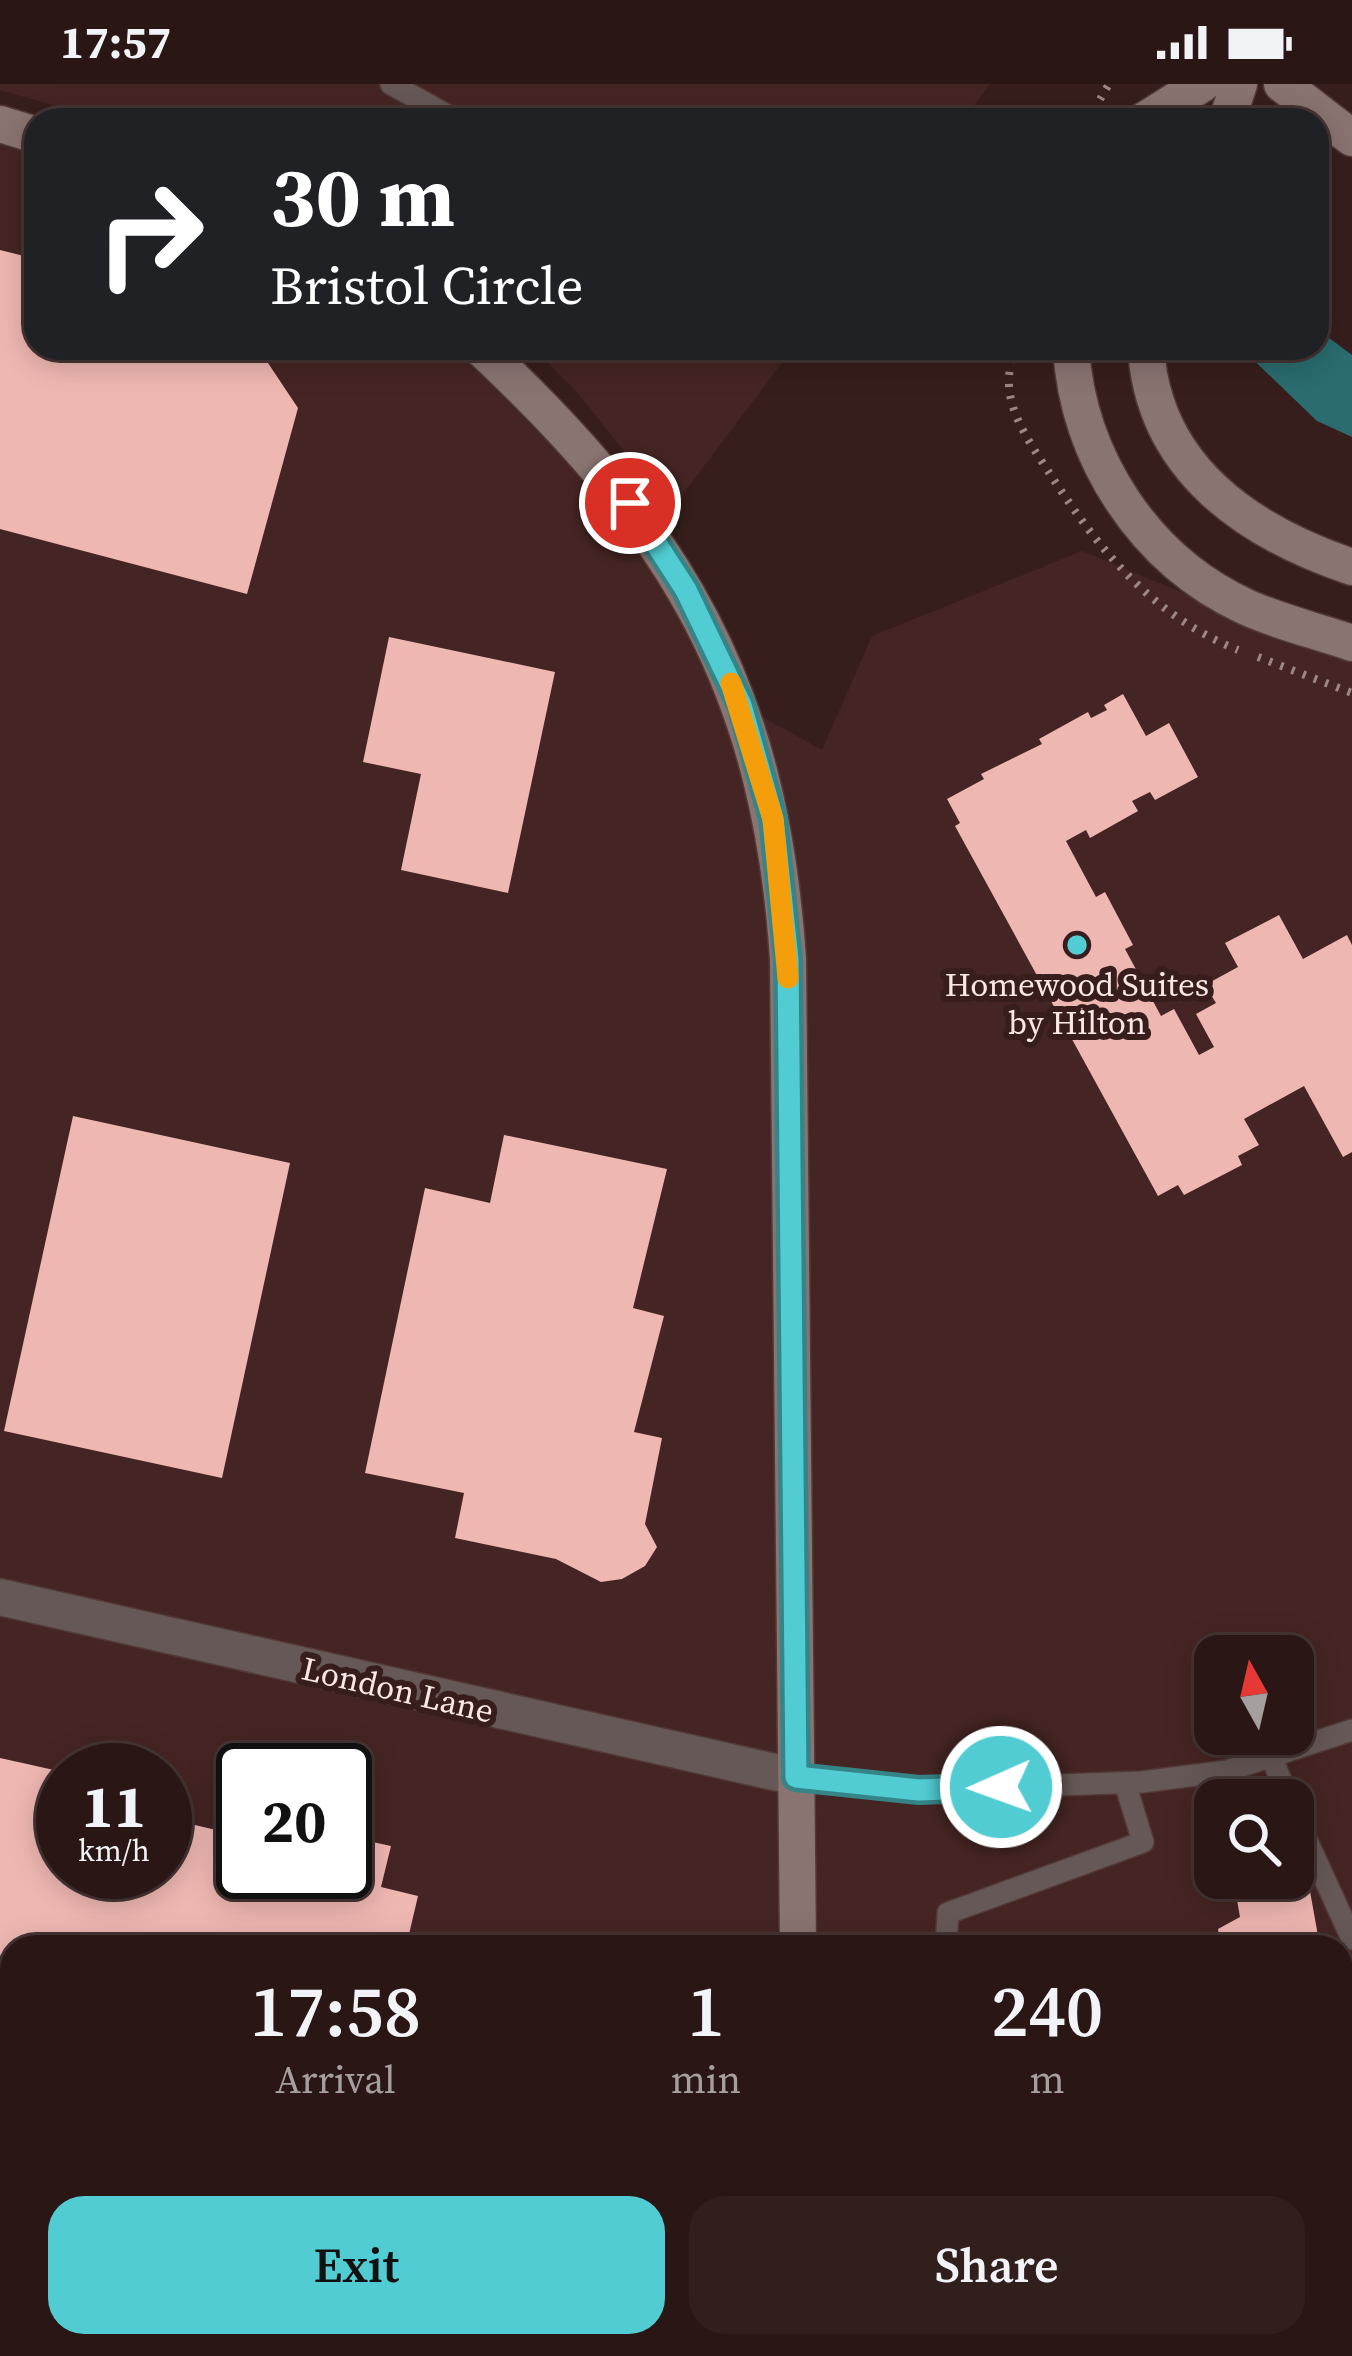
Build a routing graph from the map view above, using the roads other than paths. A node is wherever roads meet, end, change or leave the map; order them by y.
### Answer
1 (391, 84) edge
2 (1202, 84) edge
3 (1282, 84) edge
4 (434, 108) edge
5 (1164, 108) edge
6 (1313, 108) edge
7 (494, 360) edge
8 (1072, 360) edge
9 (1149, 360) edge
10 (1352, 567) edge
11 (1352, 643) edge
12 (0, 1598) edge
13 (1352, 1730) edge
14 (1271, 1756) junction
15 (796, 1777) junction
16 (1280, 1779) edge
17 (1125, 1783) junction
18 (1314, 1856) edge
19 (798, 1935) edge
20 (947, 1935) edge
21 (1350, 1935) edge

1 - 4 lane
2 - 5 street
3 - 6 street
7 - 15 street
8 - 11 street
9 - 10 street
12 - 15 street, London Lane
13 - 14 lane
14 - 16 lane
14 - 17 lane
15 - 17 lane
15 - 19 street
17 - 20 lane
18 - 21 lane

